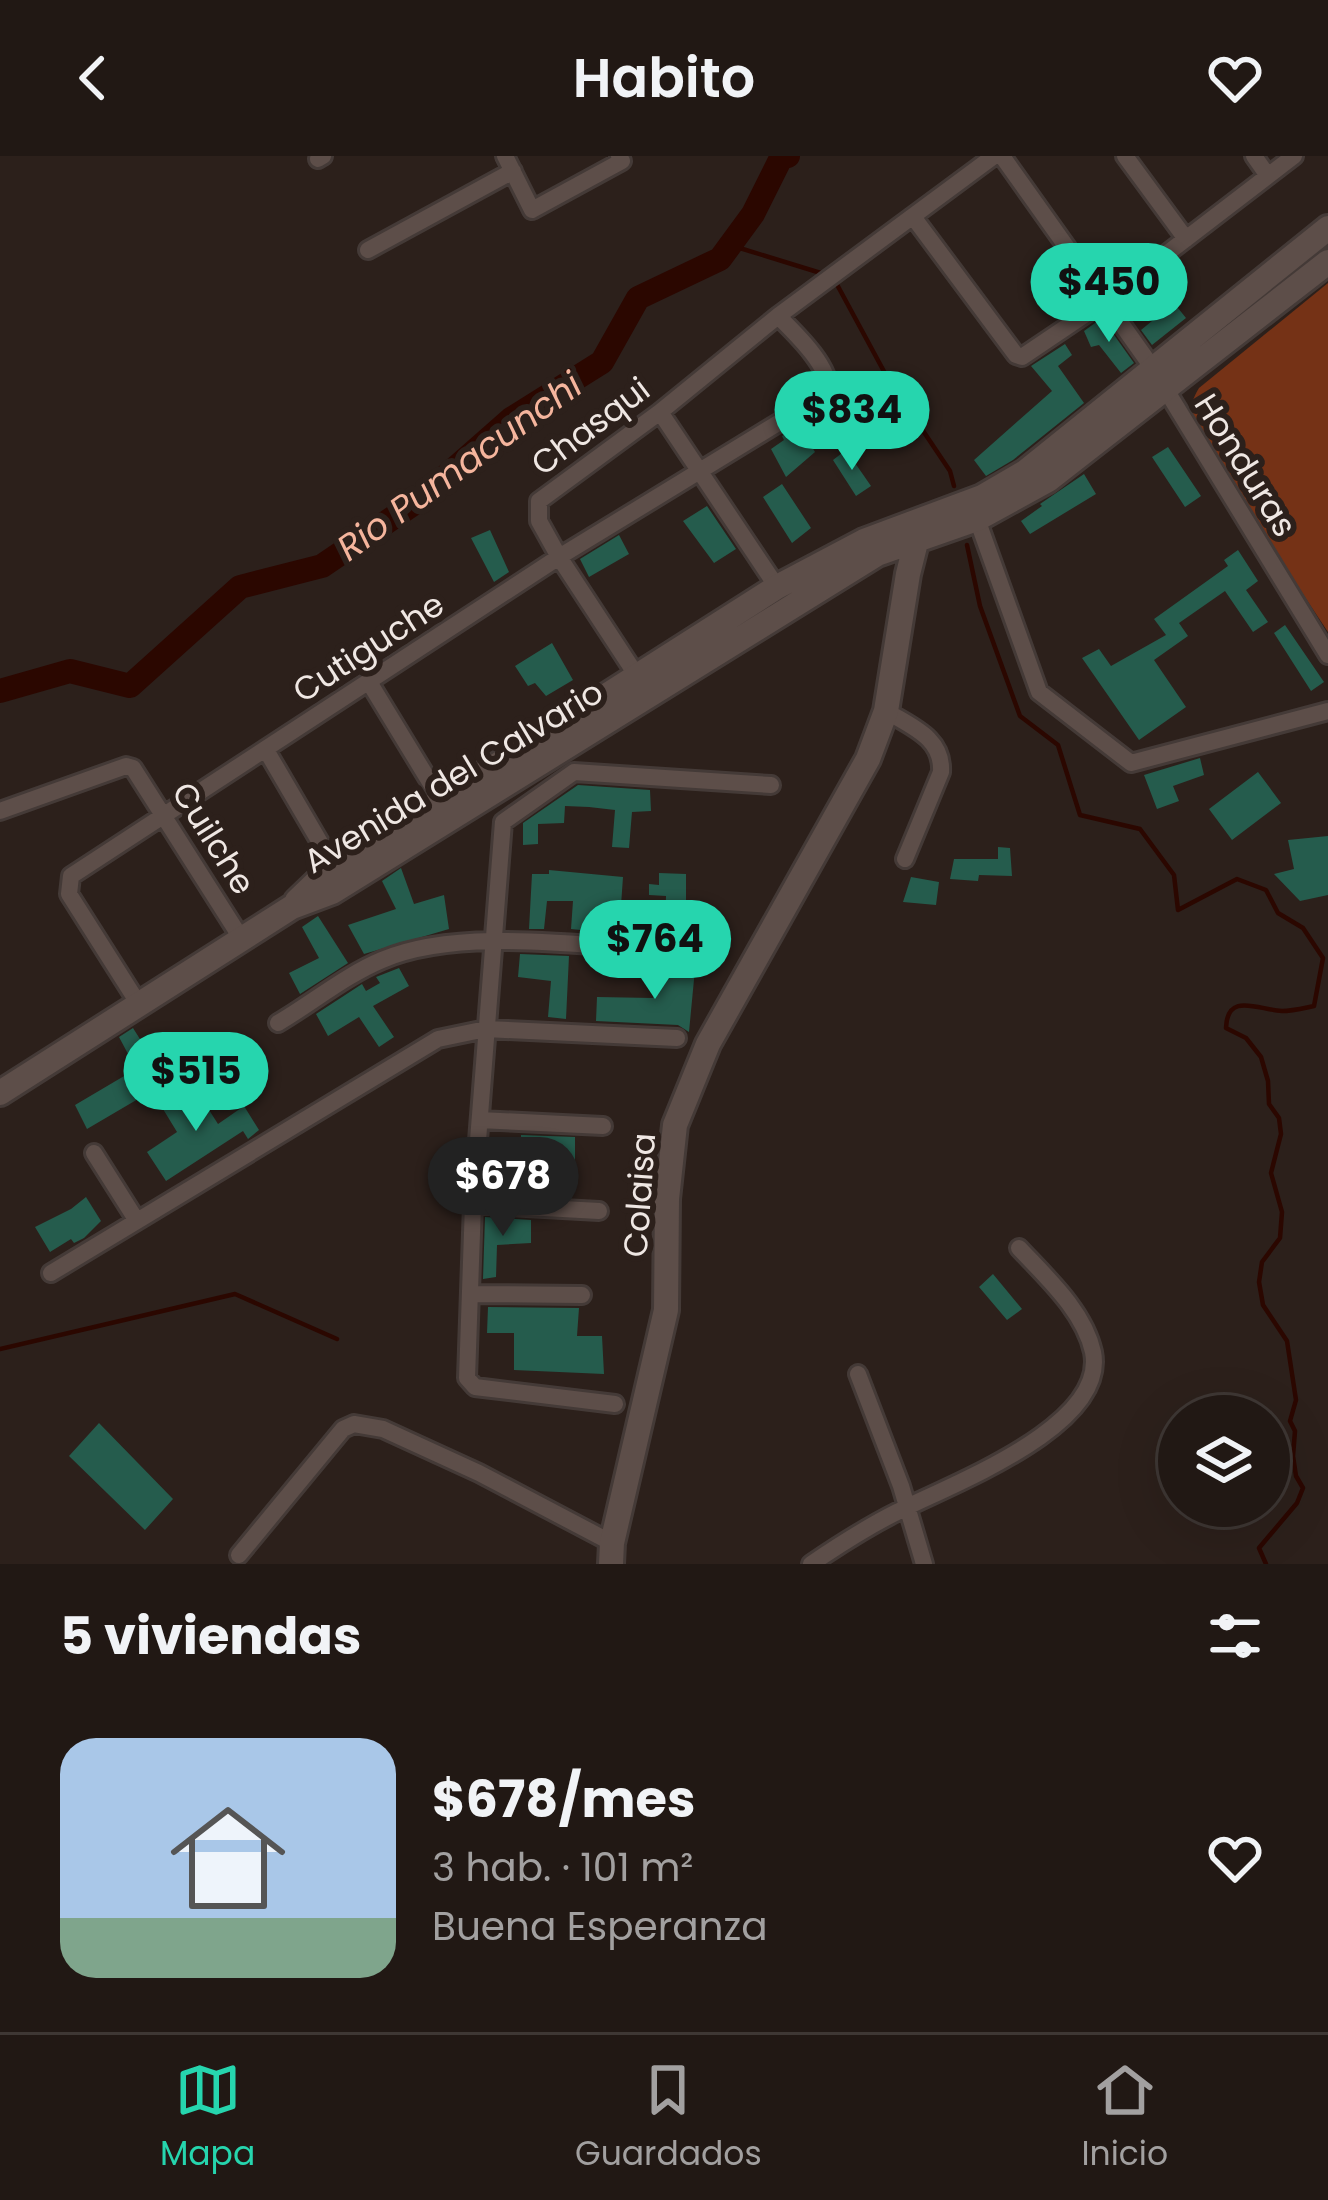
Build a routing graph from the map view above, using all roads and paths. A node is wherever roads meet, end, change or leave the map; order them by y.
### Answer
1 (619, 156) edge
2 (998, 156) edge
3 (1125, 156) edge
4 (1253, 156) edge
5 (1294, 156) edge
6 (509, 164) edge
7 (1268, 176) junction
8 (914, 218) junction
9 (1328, 228) edge
10 (1186, 239) junction
11 (368, 250) dead end
12 (1328, 262) edge
13 (1105, 301) junction
14 (778, 316) junction
15 (1152, 367) junction
16 (1165, 390) junction
17 (660, 412) junction
18 (701, 471) junction
19 (977, 520) junction
20 (919, 530) junction
21 (559, 557) junction
22 (777, 586) junction
23 (1328, 655) edge
24 (637, 676) junction
25 (369, 682) junction
26 (886, 711) junction
27 (1328, 711) edge
28 (266, 750) junction
29 (490, 782) junction
30 (771, 785) dead end
31 (442, 802) junction
32 (0, 812) edge
33 (165, 815) junction
34 (503, 822) junction
35 (905, 860) dead end
36 (335, 868) junction
37 (292, 907) junction
38 (241, 938) junction
39 (493, 942) junction
40 (678, 951) dead end
41 (140, 1006) junction
42 (278, 1023) dead end
43 (486, 1029) junction
44 (677, 1039) dead end
45 (0, 1093) edge
46 (480, 1120) junction
47 (603, 1126) dead end
48 (94, 1153) dead end
49 (473, 1204) junction
50 (599, 1211) dead end
51 (136, 1221) junction
52 (1019, 1248) dead end
53 (51, 1274) dead end
54 (472, 1294) junction
55 (582, 1295) dead end
56 (858, 1373) dead end
57 (615, 1404) dead end
58 (908, 1507) junction
59 (611, 1554) edge
60 (239, 1555) dead end
61 (811, 1564) edge
62 (924, 1564) edge

1 - 6 street
2 - 8 street, Chasqui
2 - 13 street, Honduras
3 - 10 street
4 - 7 street
5 - 7 street
6 - 11 street
7 - 10 street
8 - 13 street
8 - 14 street, Chasqui
9 - 15 street, Avenida del Calvario
10 - 13 street
12 - 16 street, Avenida del Calvario
13 - 15 street, Honduras
14 - 17 street, Chasqui
14 - 18 street, Cutiguche
15 - 16 street, Honduras
15 - 20 street, Avenida del Calvario
16 - 19 street, Avenida del Calvario
16 - 23 street, Honduras
17 - 18 street
17 - 21 street, Chasqui
18 - 21 street, Cutiguche
18 - 22 street
19 - 20 street, Avenida del Calvario
19 - 27 street
20 - 22 street, Avenida del Calvario
20 - 26 street, Colaisa
20 - 29 street, Avenida del Calvario
21 - 24 street, Chasqui
21 - 25 street, Cutiguche
22 - 24 street, Avenida del Calvario
24 - 29 street, Avenida del Calvario
25 - 28 street, Cutiguche
25 - 31 street
26 - 35 street
26 - 59 street, Colaisa
28 - 33 street, Cutiguche
28 - 36 street
29 - 31 street, Avenida del Calvario
29 - 34 street
29 - 37 street, Avenida del Calvario
30 - 34 street
31 - 36 street, Avenida del Calvario
32 - 33 street, Cuilche
33 - 38 street, Cuilche
33 - 41 street, Cutiguche
34 - 39 street
36 - 37 street, Avenida del Calvario
37 - 38 street
38 - 41 street
39 - 40 street
39 - 42 street
39 - 43 street
41 - 45 street
43 - 44 street
43 - 46 street
43 - 51 street
46 - 47 street
46 - 49 street
48 - 51 street
49 - 50 street
49 - 54 street
51 - 53 street
52 - 58 street
54 - 55 street
54 - 57 street
56 - 58 street
58 - 61 street
58 - 62 street
59 - 60 street

